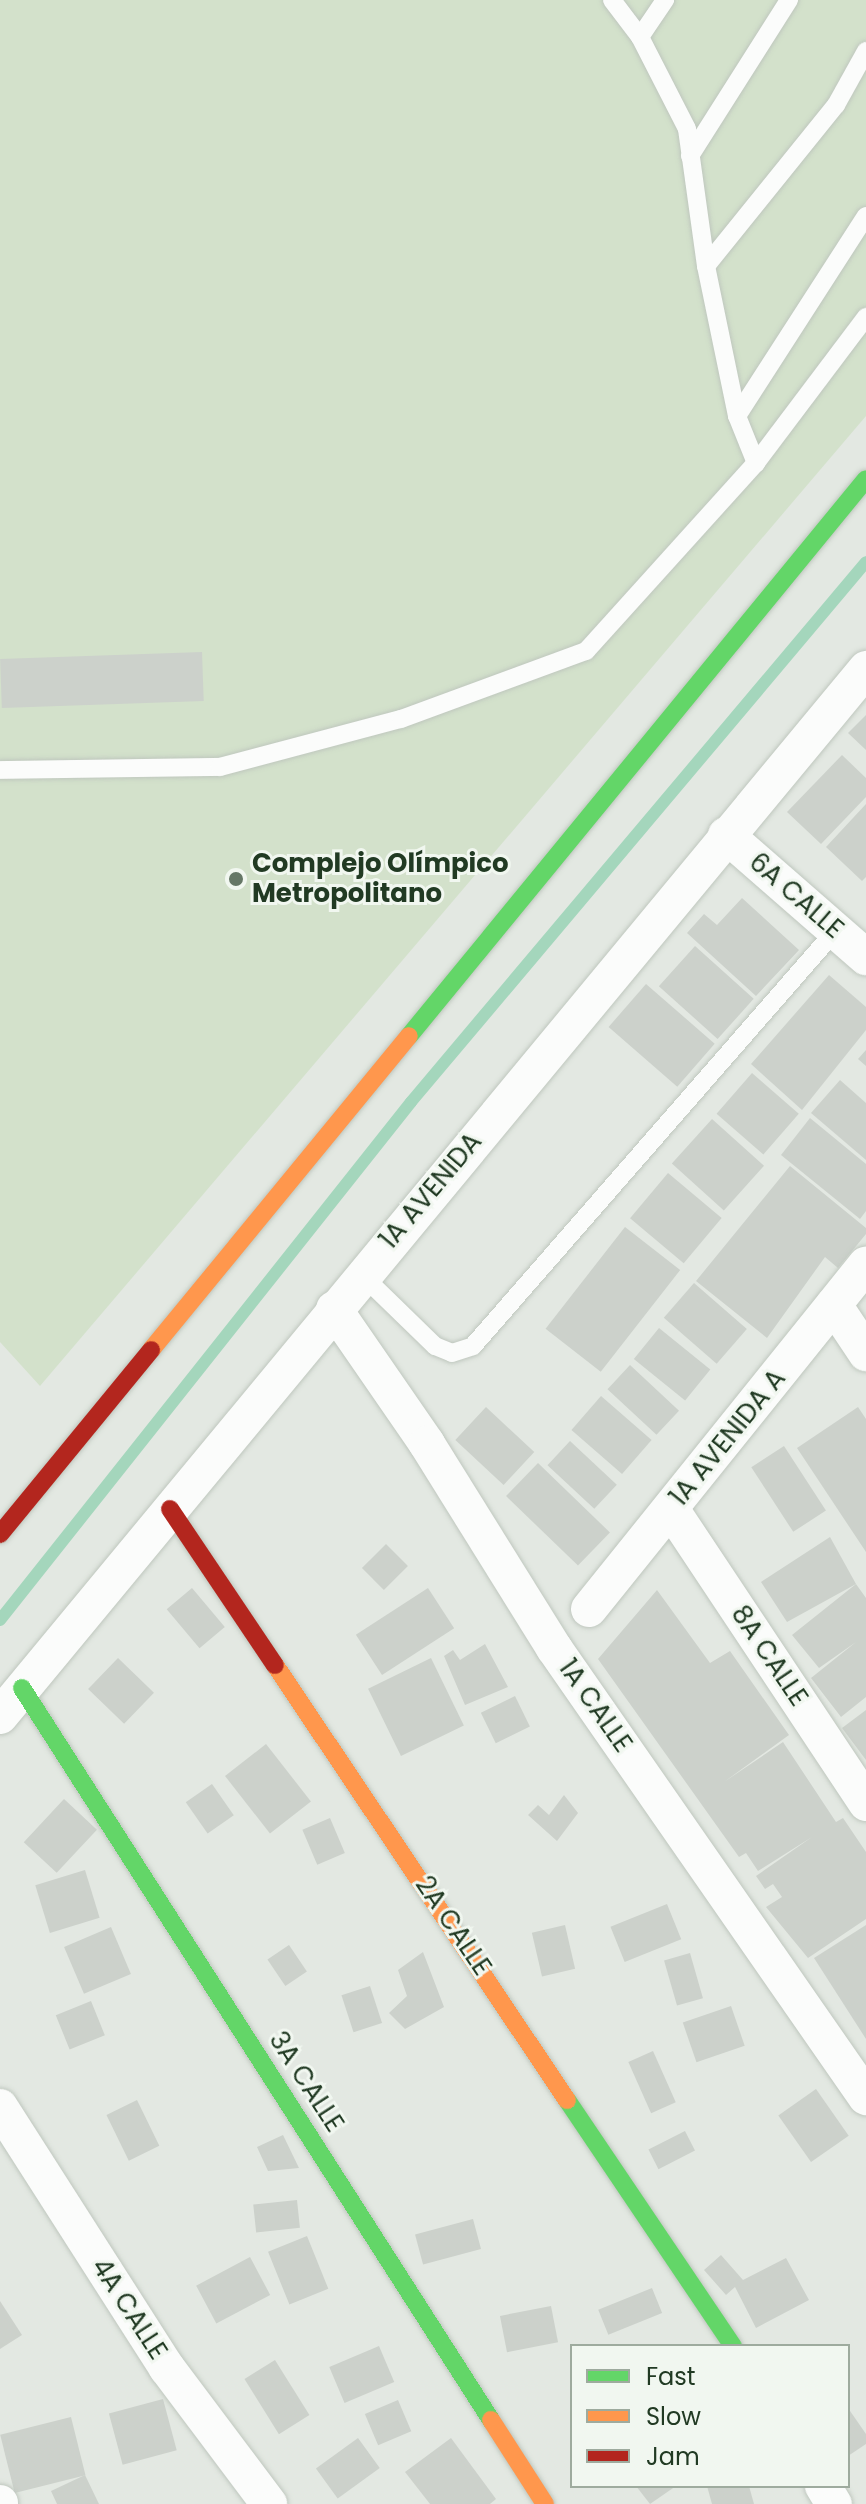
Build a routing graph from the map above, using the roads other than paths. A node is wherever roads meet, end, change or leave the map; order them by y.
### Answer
1 (612, 0) edge
2 (665, 0) edge
3 (789, 0) edge
4 (640, 37) junction
5 (866, 51) edge
6 (690, 156) junction
7 (866, 216) edge
8 (706, 266) junction
9 (866, 317) edge
10 (737, 416) junction
11 (756, 463) junction
12 (866, 479) edge
13 (866, 669) edge
14 (0, 770) edge
15 (726, 835) junction
16 (836, 930) junction
17 (866, 957) edge
18 (866, 1265) edge
19 (362, 1275) junction
20 (834, 1305) junction
21 (334, 1309) junction
22 (866, 1353) edge
23 (170, 1509) junction
24 (671, 1509) junction
25 (0, 1534) edge
26 (589, 1609) dead end
27 (22, 1688) junction
28 (0, 1716) edge
29 (866, 1803) edge
30 (866, 2097) edge
31 (0, 2107) edge
32 (732, 2344) edge
33 (269, 2504) edge
34 (545, 2504) edge

1 - 4 lane
2 - 4 lane
3 - 6 lane
4 - 6 lane
5 - 8 lane
6 - 8 lane
7 - 10 lane
8 - 10 lane
9 - 11 lane
10 - 11 lane
11 - 14 lane
12 - 25 street
13 - 15 street, 1A AVENIDA
15 - 16 street, 6A CALLE
15 - 19 street, 1A AVENIDA
16 - 17 street, 6A CALLE
16 - 19 lane
18 - 20 street, 1A AVENIDA A
19 - 21 street, 1A AVENIDA
20 - 22 street
20 - 24 street, 1A AVENIDA A
21 - 23 street, 1A AVENIDA
21 - 30 street, 1A CALLE
23 - 27 street, 1A AVENIDA
23 - 32 street, 2A CALLE
24 - 26 street, 1A AVENIDA A
24 - 29 street, 8A CALLE
27 - 28 street, 1A AVENIDA
27 - 34 street, 3A CALLE
31 - 33 street, 4A CALLE

